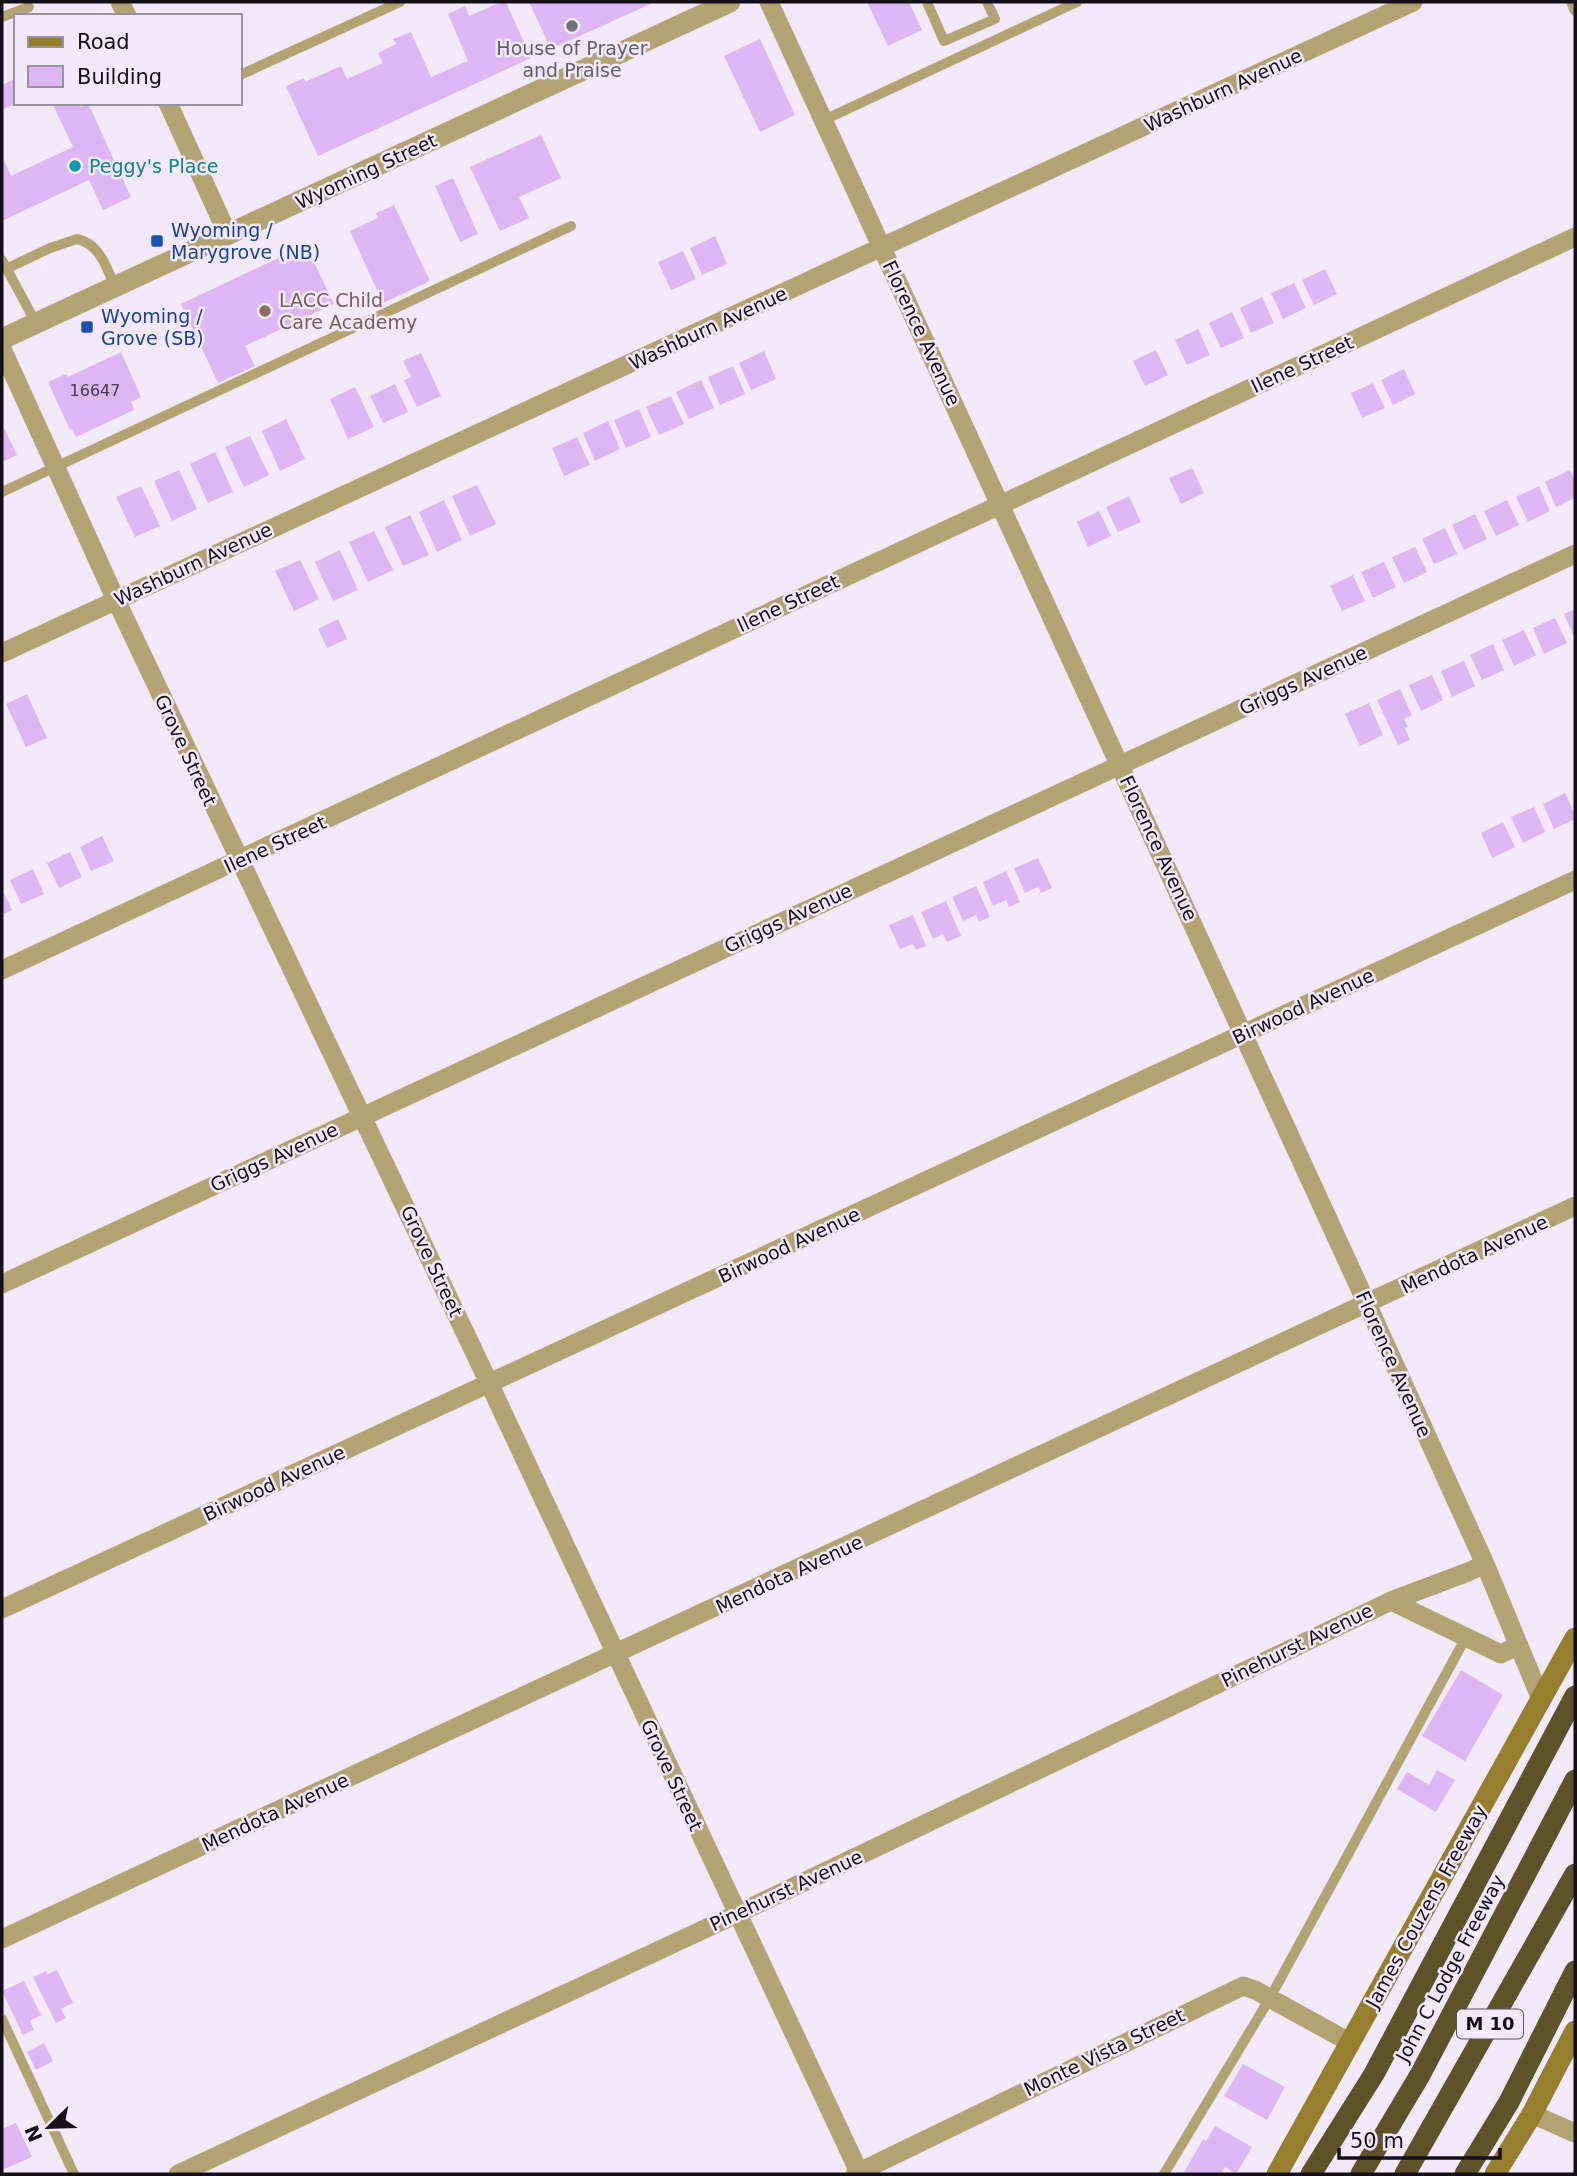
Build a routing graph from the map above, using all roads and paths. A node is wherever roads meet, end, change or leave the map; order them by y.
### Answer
1 (400, 2) edge
2 (730, 2) edge
3 (769, 2) edge
4 (927, 2) edge
5 (987, 2) edge
6 (1077, 2) edge
7 (1413, 2) edge
8 (1571, 2) edge
9 (29, 7) dead end
10 (1575, 11) edge
11 (2, 17) edge
12 (242, 74) edge
13 (170, 105) edge
14 (824, 120) junction
15 (571, 226) dead end
16 (228, 235) junction
17 (1575, 237) edge
18 (883, 247) junction
19 (4, 265) edge
20 (115, 287) junction
21 (36, 323) junction
22 (2, 339) edge
23 (2, 349) edge
24 (55, 467) junction
25 (2, 492) edge
26 (1000, 504) junction
27 (1575, 554) edge
28 (116, 600) junction
29 (2, 653) edge
30 (1121, 764) junction
31 (239, 861) junction
32 (1575, 880) edge
33 (2, 971) edge
34 (1244, 1034) junction
35 (363, 1116) junction
36 (1575, 1206) edge
37 (2, 1284) edge
38 (1367, 1304) junction
39 (489, 1383) junction
40 (1485, 1564) junction
41 (1391, 1601) junction
42 (2, 1609) edge
43 (1466, 1637) junction
44 (1575, 1638) edge
45 (1519, 1645) junction
46 (616, 1654) junction
47 (1575, 1696) edge
48 (1541, 1699) junction
49 (1575, 1780) edge
50 (1575, 1874) edge
51 (737, 1913) junction
52 (2, 1939) edge
53 (1575, 1971) edge
54 (1270, 1998) junction
55 (2, 2019) edge
56 (1575, 2031) edge
57 (1351, 2043) junction
58 (1532, 2114) junction
59 (1575, 2133) edge
60 (74, 2174) edge
61 (178, 2174) edge
62 (858, 2174) edge
63 (1164, 2174) edge
64 (1277, 2174) edge
65 (1311, 2174) edge
66 (1361, 2174) edge
67 (1405, 2174) edge
68 (1465, 2174) edge
69 (1495, 2174) edge

1 - 12 lane
2 - 16 street, Wyoming Street
3 - 14 street, Florence Avenue
4 - 5 lane
6 - 14 lane
7 - 18 street, Washburn Avenue
8 - 10 lane
9 - 11 lane
13 - 16 street
14 - 18 street, Florence Avenue
15 - 24 lane
16 - 20 street, Wyoming Street
17 - 26 street, Ilene Street
18 - 26 street, Florence Avenue
18 - 28 street, Washburn Avenue
19 - 20 lane
19 - 21 lane
20 - 21 street, Wyoming Street
21 - 22 street, Wyoming Street
23 - 24 street, Grove Street
24 - 25 lane
24 - 28 street, Grove Street
26 - 30 street, Florence Avenue
26 - 31 street, Ilene Street
27 - 30 street, Griggs Avenue
28 - 29 street, Washburn Avenue
28 - 31 street, Grove Street
30 - 34 street, Florence Avenue
30 - 35 street, Griggs Avenue
31 - 33 street, Ilene Street
31 - 35 street, Grove Street
32 - 34 street, Birwood Avenue
34 - 38 street, Florence Avenue
34 - 39 street, Birwood Avenue
35 - 37 street, Griggs Avenue
35 - 39 street, Grove Street
36 - 38 street, Mendota Avenue
38 - 40 street, Florence Avenue
38 - 46 street, Mendota Avenue
39 - 42 street, Birwood Avenue
39 - 46 street, Grove Street
40 - 41 street, Pinehurst Avenue
40 - 45 street, Florence Avenue
41 - 43 street, Pinehurst Avenue
41 - 51 street, Pinehurst Avenue
43 - 45 street, Pinehurst Avenue
43 - 54 lane
44 - 48 main road, James Couzens Freeway
45 - 48 street, Florence Avenue
46 - 51 street, Grove Street
46 - 52 street, Mendota Avenue
47 - 65 highway
48 - 57 main road, James Couzens Freeway
49 - 66 highway, John C Lodge Freeway / M 10
50 - 67 highway, M 10
51 - 61 street, Pinehurst Avenue
51 - 62 street, Grove Street
53 - 68 highway
54 - 57 street, Monte Vista Street
54 - 62 street, Monte Vista Street
54 - 63 lane
55 - 60 lane
56 - 58 main road
57 - 64 main road, James Couzens Freeway
58 - 59 street
58 - 69 main road

